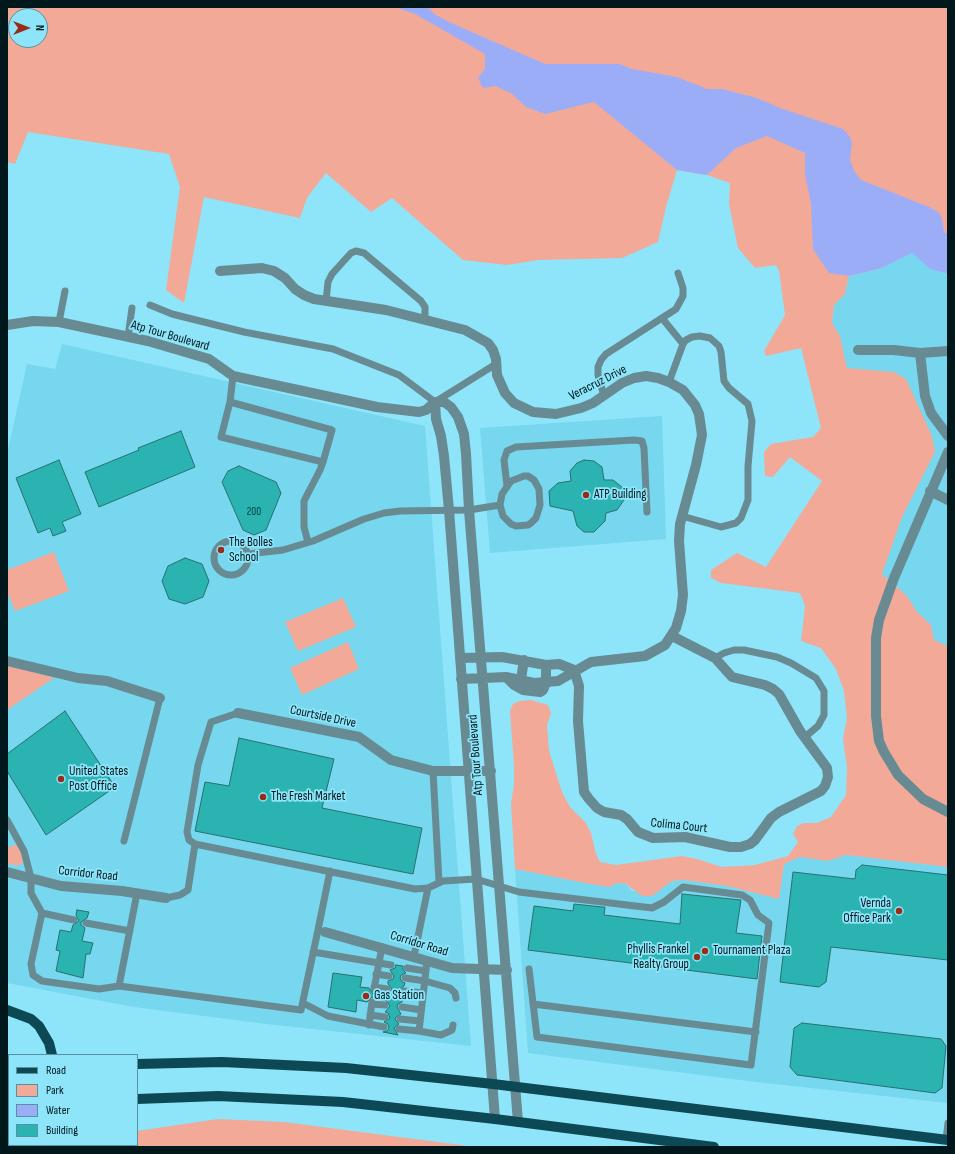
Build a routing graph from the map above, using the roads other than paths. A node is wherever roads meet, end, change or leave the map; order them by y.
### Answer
1 (220, 271) dead end
2 (678, 273) dead end
3 (65, 291) dead end
4 (326, 301) junction
5 (150, 305) dead end
6 (132, 308) dead end
7 (662, 318) junction
8 (425, 319) junction
9 (59, 322) junction
10 (7, 325) edge
11 (128, 337) junction
12 (682, 344) junction
13 (858, 350) dead end
14 (948, 351) edge
15 (920, 353) junction
16 (496, 364) junction
17 (233, 376) junction
18 (669, 382) junction
19 (604, 396) junction
20 (230, 402) junction
21 (435, 402) junction
22 (948, 436) edge
23 (948, 452) edge
24 (323, 462) junction
25 (507, 486) junction
26 (930, 491) junction
27 (948, 500) edge
28 (500, 505) junction
29 (449, 510) junction
30 (469, 510) junction
31 (647, 512) dead end
32 (682, 516) junction
33 (308, 542) junction
34 (248, 554) junction
35 (672, 636) junction
36 (481, 656) junction
37 (460, 658) junction
38 (715, 658) junction
39 (524, 660) junction
40 (7, 661) edge
41 (546, 665) junction
42 (574, 670) junction
43 (483, 677) junction
44 (506, 677) junction
45 (461, 679) junction
46 (521, 679) junction
47 (546, 683) junction
48 (160, 698) joint
49 (238, 713) joint
50 (805, 737) junction
51 (433, 771) junction
52 (490, 771) junction
53 (468, 772) junction
54 (948, 812) edge
55 (8, 823) edge
56 (7, 835) edge
57 (15, 837) junction
58 (124, 841) dead end
59 (195, 844) junction
60 (330, 871) junction
61 (7, 872) edge
62 (31, 878) junction
63 (476, 879) junction
64 (439, 882) junction
65 (500, 885) junction
66 (428, 888) junction
67 (137, 893) junction
68 (166, 898) joint
69 (42, 913) junction
70 (74, 920) dead end
71 (86, 923) dead end
72 (130, 931) junction
73 (321, 931) junction
74 (382, 947) junction
75 (313, 952) junction
76 (414, 956) junction
77 (378, 963) junction
78 (391, 965) dead end
79 (427, 966) junction
80 (407, 968) dead end
81 (529, 969) dead end
82 (483, 970) junction
83 (507, 970) junction
84 (376, 974) junction
85 (390, 976) dead end
86 (405, 978) dead end
87 (425, 981) junction
88 (119, 986) junction
89 (387, 989) dead end
90 (404, 991) dead end
91 (423, 993) junction
92 (456, 998) dead end
93 (303, 1003) junction
94 (533, 1004) junction
95 (385, 1005) dead end
96 (402, 1007) dead end
97 (7, 1010) edge
98 (421, 1010) junction
99 (370, 1015) junction
100 (384, 1017) dead end
101 (400, 1019) dead end
102 (420, 1021) junction
103 (369, 1025) junction
104 (453, 1025) dead end
105 (384, 1027) dead end
106 (399, 1029) dead end
107 (419, 1031) junction
108 (756, 1032) junction
109 (52, 1054) edge
110 (138, 1064) edge
111 (493, 1084) junction
112 (515, 1087) junction
113 (138, 1098) edge
114 (495, 1119) junction
115 (518, 1122) junction
116 (948, 1123) edge
117 (946, 1142) edge
118 (714, 1147) edge

1 - 4 street, Veracruz Drive
2 - 7 lane
3 - 9 lane
4 - 8 street, Veracruz Drive
4 - 8 lane
5 - 21 lane
6 - 11 lane
7 - 12 lane
7 - 19 lane
8 - 16 street, Veracruz Drive
9 - 10 street, Atp Tour Boulevard
9 - 11 street, Atp Tour Boulevard
11 - 17 street, Atp Tour Boulevard
12 - 18 lane
12 - 32 lane
13 - 15 street
14 - 15 street
15 - 22 street
16 - 19 street, Veracruz Drive
16 - 21 lane
17 - 20 lane
17 - 21 street, Atp Tour Boulevard
18 - 19 street, Veracruz Drive
18 - 32 street, Veracruz Drive
20 - 24 lane
20 - 24 lane
21 - 29 street, Atp Tour Boulevard
21 - 30 street, Atp Tour Boulevard
23 - 26 street
24 - 33 lane
25 - 28 lane
25 - 28 lane
25 - 31 lane
26 - 27 street
26 - 54 street
28 - 30 lane
29 - 30 lane
29 - 33 lane
29 - 37 street, Atp Tour Boulevard
30 - 36 street, Atp Tour Boulevard
32 - 35 street, Veracruz Drive
33 - 34 lane
34 - 34 lane
35 - 38 street, Colima Court
35 - 42 street, Veracruz Drive
36 - 37 street
36 - 39 street
36 - 43 street, Atp Tour Boulevard
37 - 45 street, Atp Tour Boulevard
38 - 50 street, Colima Court
38 - 50 lane
39 - 41 street
39 - 46 street
40 - 48 street
41 - 42 street
41 - 47 street
42 - 47 street, Veracruz Drive
42 - 50 street, Colima Court
43 - 44 street, Veracruz Drive
43 - 45 street, Veracruz Drive
43 - 52 street, Atp Tour Boulevard
44 - 46 street, Veracruz Drive
44 - 47 street
45 - 53 street, Atp Tour Boulevard
46 - 47 street, Veracruz Drive
48 - 58 lane
49 - 51 street, Courtside Drive
49 - 59 lane
51 - 53 street, Courtside Drive
51 - 64 lane
52 - 53 street, Courtside Drive
52 - 65 street, Atp Tour Boulevard
53 - 63 street, Atp Tour Boulevard
55 - 57 lane
56 - 57 lane
57 - 62 lane
59 - 60 lane
59 - 68 lane
60 - 66 lane
60 - 73 lane
61 - 62 street, Corridor Road
62 - 67 street, Corridor Road
62 - 69 lane
63 - 64 lane
63 - 65 lane
63 - 82 street, Atp Tour Boulevard
64 - 66 lane
65 - 83 street, Atp Tour Boulevard
65 - 108 lane
66 - 76 lane
67 - 68 street, Corridor Road
67 - 72 lane
69 - 70 lane
69 - 88 lane
71 - 72 lane
72 - 88 lane
73 - 74 street, Corridor Road
73 - 75 lane
74 - 76 street, Corridor Road
74 - 77 lane
75 - 77 lane
75 - 93 lane
76 - 79 street, Corridor Road
77 - 78 lane
77 - 84 lane
79 - 80 lane
79 - 82 street, Corridor Road
79 - 87 lane
81 - 94 lane
82 - 83 street, Corridor Road
82 - 111 street, Atp Tour Boulevard
83 - 112 street, Atp Tour Boulevard
84 - 85 lane
84 - 89 lane
86 - 87 lane
87 - 91 lane
87 - 92 lane
88 - 93 lane
90 - 91 lane
91 - 98 lane
93 - 103 lane
94 - 108 lane
94 - 108 lane
95 - 99 lane
96 - 98 lane
97 - 109 main road
98 - 102 lane
99 - 100 lane
99 - 103 lane
101 - 102 lane
102 - 107 lane
103 - 105 lane
104 - 107 lane
106 - 107 lane
110 - 111 main road
111 - 112 main road
111 - 114 street, Atp Tour Boulevard
112 - 115 street, Atp Tour Boulevard
112 - 117 main road
113 - 114 main road
114 - 115 main road
115 - 118 main road
116 - 117 lane

